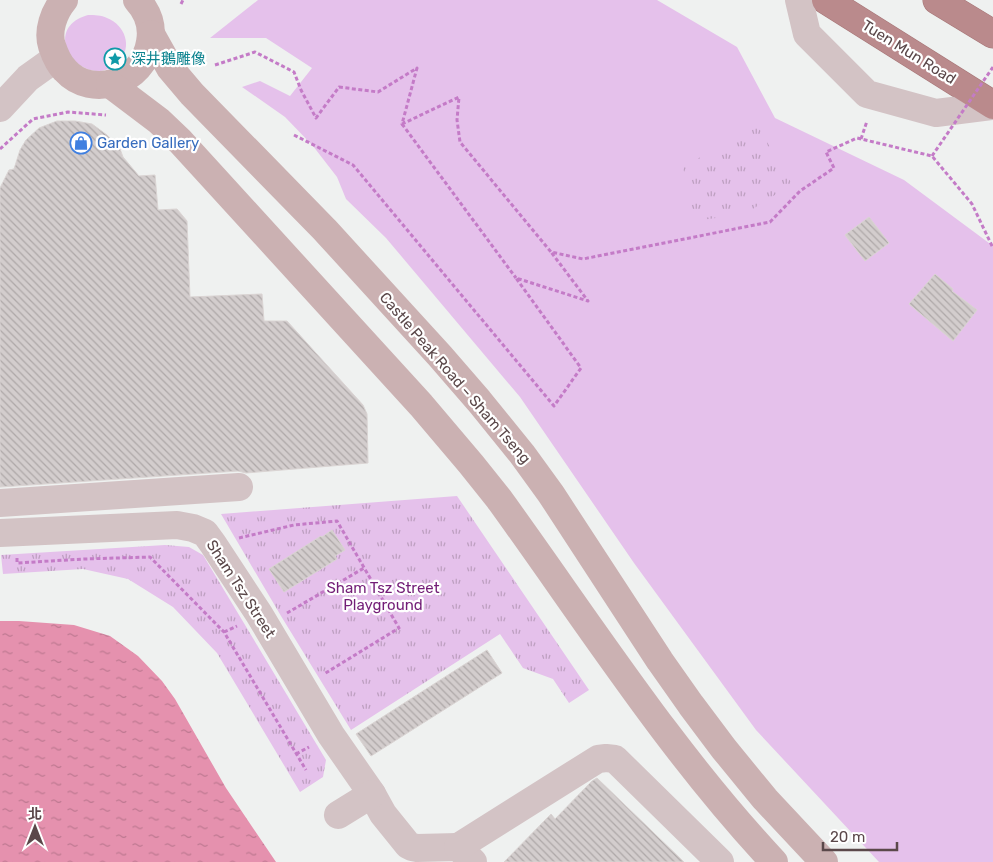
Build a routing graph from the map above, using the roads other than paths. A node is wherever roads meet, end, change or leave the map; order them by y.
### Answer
1 (137, 0) edge
2 (799, 0) edge
3 (826, 0) edge
4 (937, 0) edge
5 (58, 3) edge
6 (152, 34) junction
7 (993, 34) edge
8 (56, 58) junction
9 (110, 84) junction
10 (993, 106) edge
11 (0, 108) edge
12 (239, 487) dead end
13 (0, 503) edge
14 (0, 533) edge
15 (372, 794) junction
16 (338, 815) dead end
17 (466, 855) edge
18 (720, 862) edge
19 (774, 862) edge
20 (824, 862) edge

1 - 6 main road, Castle Peak Road – Sham Tseng
2 - 10 street
3 - 10 highway, Tuen Mun Road
4 - 7 highway
5 - 8 main road
6 - 9 main road
6 - 20 main road, Castle Peak Road – Sham Tseng
8 - 9 main road
8 - 11 street
9 - 19 main road
12 - 13 street
14 - 15 street, Sham Tsz Street
15 - 16 street
15 - 17 street, Sham Tsz Street
17 - 18 street

